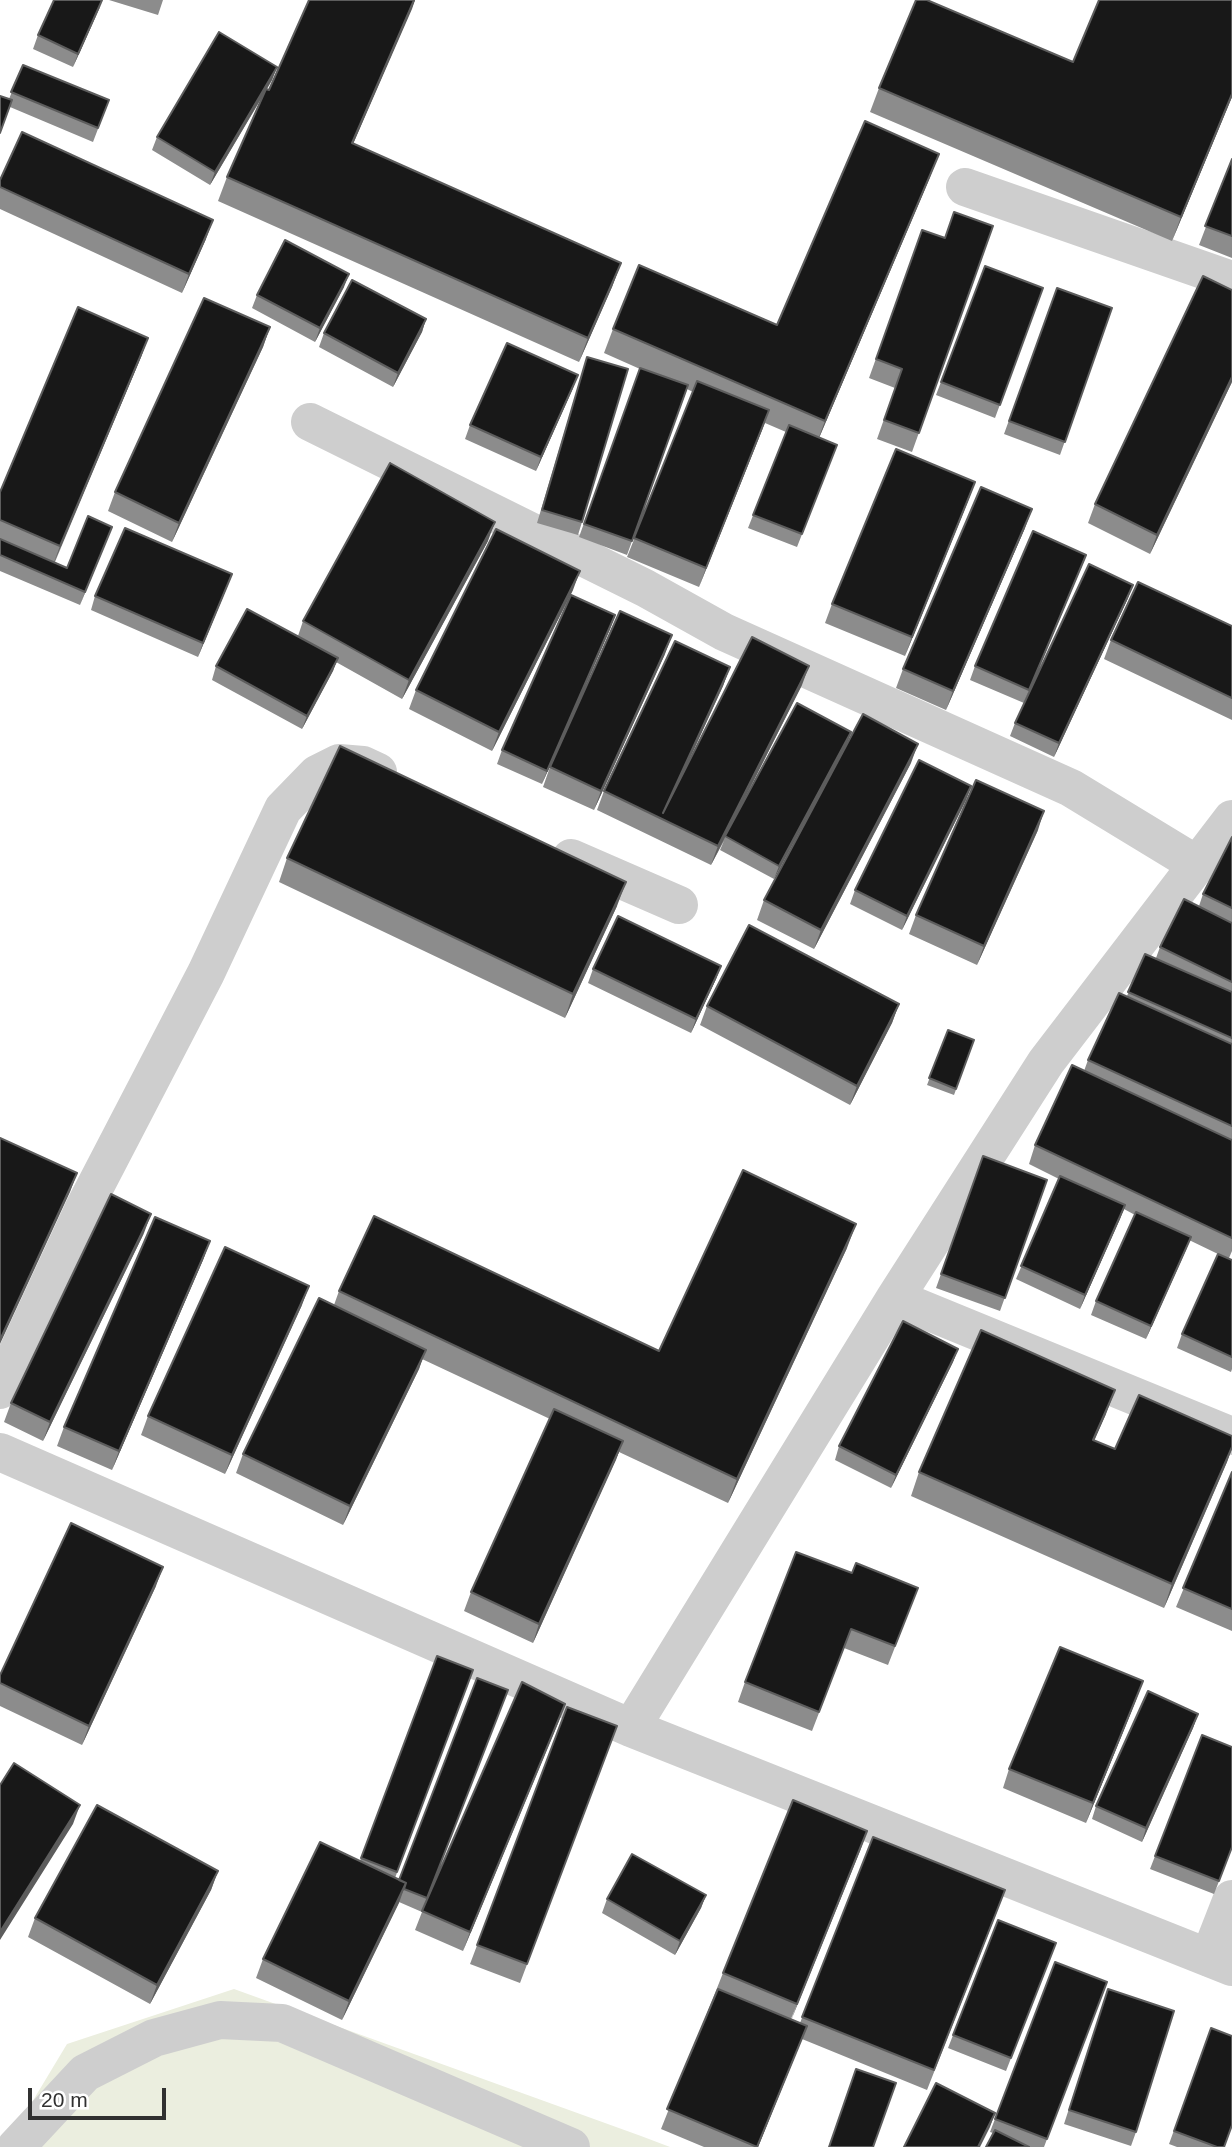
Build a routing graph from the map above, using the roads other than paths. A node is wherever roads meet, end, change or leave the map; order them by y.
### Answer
1 (965, 187) dead end
2 (1232, 280) edge
3 (310, 422) dead end
4 (413, 788) edge
5 (1232, 819) edge
6 (540, 844) edge
7 (1196, 864) junction
8 (679, 905) dead end
9 (895, 1298) junction
10 (0, 1391) edge
11 (1232, 1436) edge
12 (0, 1452) edge
13 (631, 1728) junction
14 (1232, 1899) edge
15 (1221, 1963) edge
16 (16, 2147) edge
17 (571, 2147) edge

1 - 2 street
3 - 7 street
4 - 10 street
5 - 7 street
6 - 8 street
7 - 9 street
9 - 11 street
9 - 13 street
12 - 13 street
13 - 15 street
14 - 15 street
16 - 17 street

